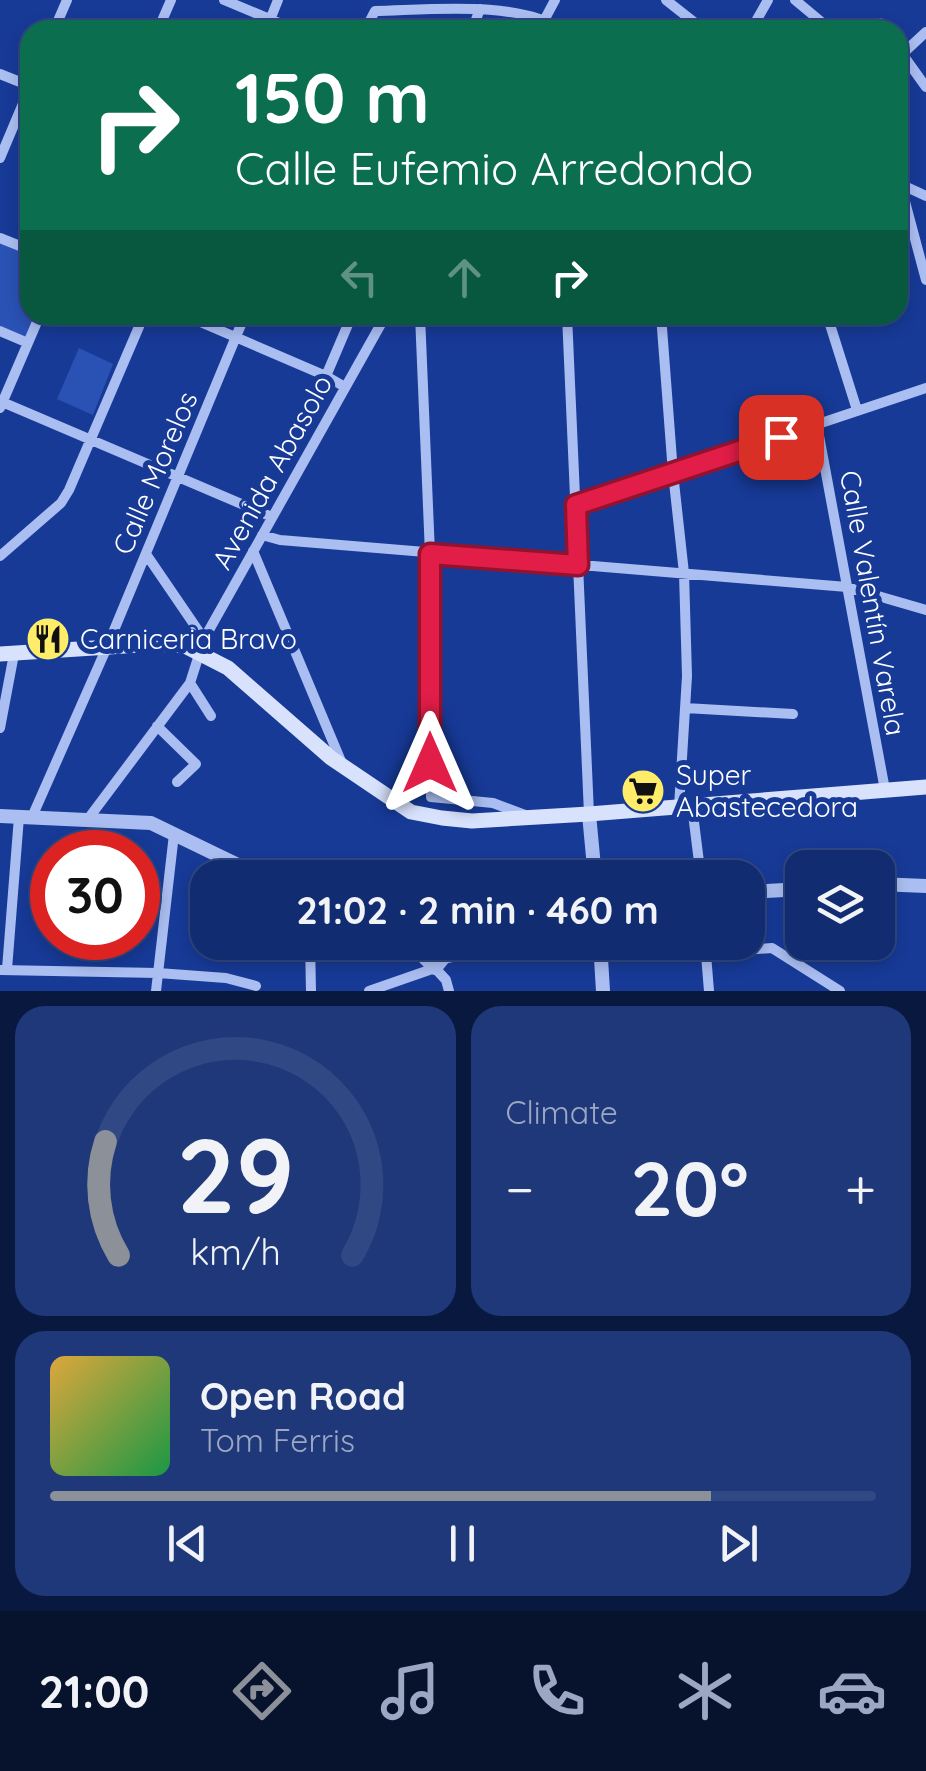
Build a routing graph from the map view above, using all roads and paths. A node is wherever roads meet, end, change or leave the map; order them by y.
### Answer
1 (224, 0) edge
2 (555, 0) edge
3 (795, 0) edge
4 (670, 1) edge
5 (480, 9) junction
6 (546, 18) joint
7 (259, 20) edge
8 (370, 20) edge
9 (476, 20) edge
10 (692, 20) edge
11 (820, 20) edge
12 (908, 65) edge
13 (926, 87) edge
14 (20, 111) edge
15 (0, 158) edge
16 (908, 212) edge
17 (924, 263) edge
18 (926, 280) edge
19 (36, 325) edge
20 (140, 325) edge
21 (208, 325) edge
22 (241, 325) edge
23 (348, 325) edge
24 (380, 325) edge
25 (420, 325) edge
26 (567, 325) edge
27 (662, 325) edge
28 (830, 325) edge
29 (0, 331) edge
30 (236, 337) junction
31 (28, 343) junction
32 (326, 376) junction
33 (345, 388) junction
34 (926, 388) edge
35 (1, 404) edge
36 (857, 410) junction
37 (817, 425) junction
38 (92, 441) junction
39 (673, 473) junction
40 (178, 478) junction
41 (576, 505) junction
42 (272, 516) junction
43 (262, 534) junction
44 (253, 551) junction
45 (146, 554) junction
46 (430, 554) junction
47 (0, 556) edge
48 (578, 565) junction
49 (684, 572) junction
50 (848, 587) junction
51 (926, 610) edge
52 (201, 645) junction
53 (107, 648) junction
54 (7, 654) edge
55 (190, 684) junction
56 (685, 708) junction
57 (793, 714) dead end
58 (210, 716) dead end
59 (157, 726) junction
60 (0, 728) edge
61 (343, 766) junction
62 (176, 782) dead end
63 (926, 787) edge
64 (884, 790) junction
65 (686, 806) junction
66 (589, 814) junction
67 (0, 816) edge
68 (25, 817) junction
69 (529, 817) junction
70 (88, 820) junction
71 (174, 834) junction
72 (228, 860) edge
73 (593, 860) edge
74 (697, 860) edge
75 (895, 885) edge
76 (926, 886) edge
77 (765, 948) edge
78 (310, 960) edge
79 (427, 960) edge
80 (442, 960) edge
81 (601, 960) edge
82 (707, 960) edge
83 (435, 968) junction
84 (4, 969) edge
85 (158, 973) junction
86 (256, 986) dead end
87 (156, 991) edge
88 (310, 991) edge
89 (369, 991) edge
90 (449, 991) edge
91 (603, 991) edge
92 (709, 991) edge
93 (840, 991) edge

1 - 7 street
2 - 6 street
3 - 11 street
4 - 10 street
5 - 6 street
5 - 8 street
5 - 9 street
12 - 13 street
14 - 15 street
16 - 17 street
17 - 18 street
19 - 31 street
20 - 38 street
21 - 30 street
22 - 30 street, Calle Morelos
23 - 32 street
24 - 33 street, Avenida Abasolo
25 - 46 street
26 - 41 street
27 - 39 street
28 - 36 street
29 - 31 street
30 - 32 street
30 - 40 street, Calle Morelos
31 - 35 street
32 - 33 street
33 - 42 street, Avenida Abasolo
34 - 36 street
35 - 38 street
36 - 37 street
37 - 39 street
37 - 50 street, Calle Valentín Varela
38 - 40 street
38 - 47 street
39 - 41 street
39 - 49 street
40 - 42 street
40 - 45 street, Calle Morelos
41 - 48 street
42 - 43 street, Avenida Abasolo
43 - 44 street, Avenida Abasolo
43 - 46 street
44 - 52 street, Avenida Abasolo
44 - 61 street
45 - 52 street
45 - 53 street, Calle Morelos
46 - 48 street
46 - 69 street
48 - 49 street
48 - 66 street
49 - 50 street
49 - 56 street
50 - 51 street
50 - 64 street, Calle Valentín Varela
52 - 53 main road
52 - 55 street, Avenida Abasolo
52 - 61 main road
53 - 54 main road
53 - 68 street, Calle Morelos
54 - 60 street
55 - 58 street
55 - 59 street
56 - 57 street
56 - 65 street
59 - 62 street
59 - 70 street
61 - 69 main road
63 - 64 main road
64 - 65 main road
65 - 66 main road
65 - 74 street
66 - 69 main road
66 - 73 street
67 - 68 street
68 - 70 street
68 - 84 street, Calle Morelos
70 - 71 street
71 - 72 street
71 - 85 street
75 - 76 street
77 - 93 street
78 - 88 street
79 - 83 street
80 - 83 street
81 - 91 street
82 - 92 street
83 - 89 street
83 - 90 street
84 - 85 street
85 - 86 street
85 - 87 street

